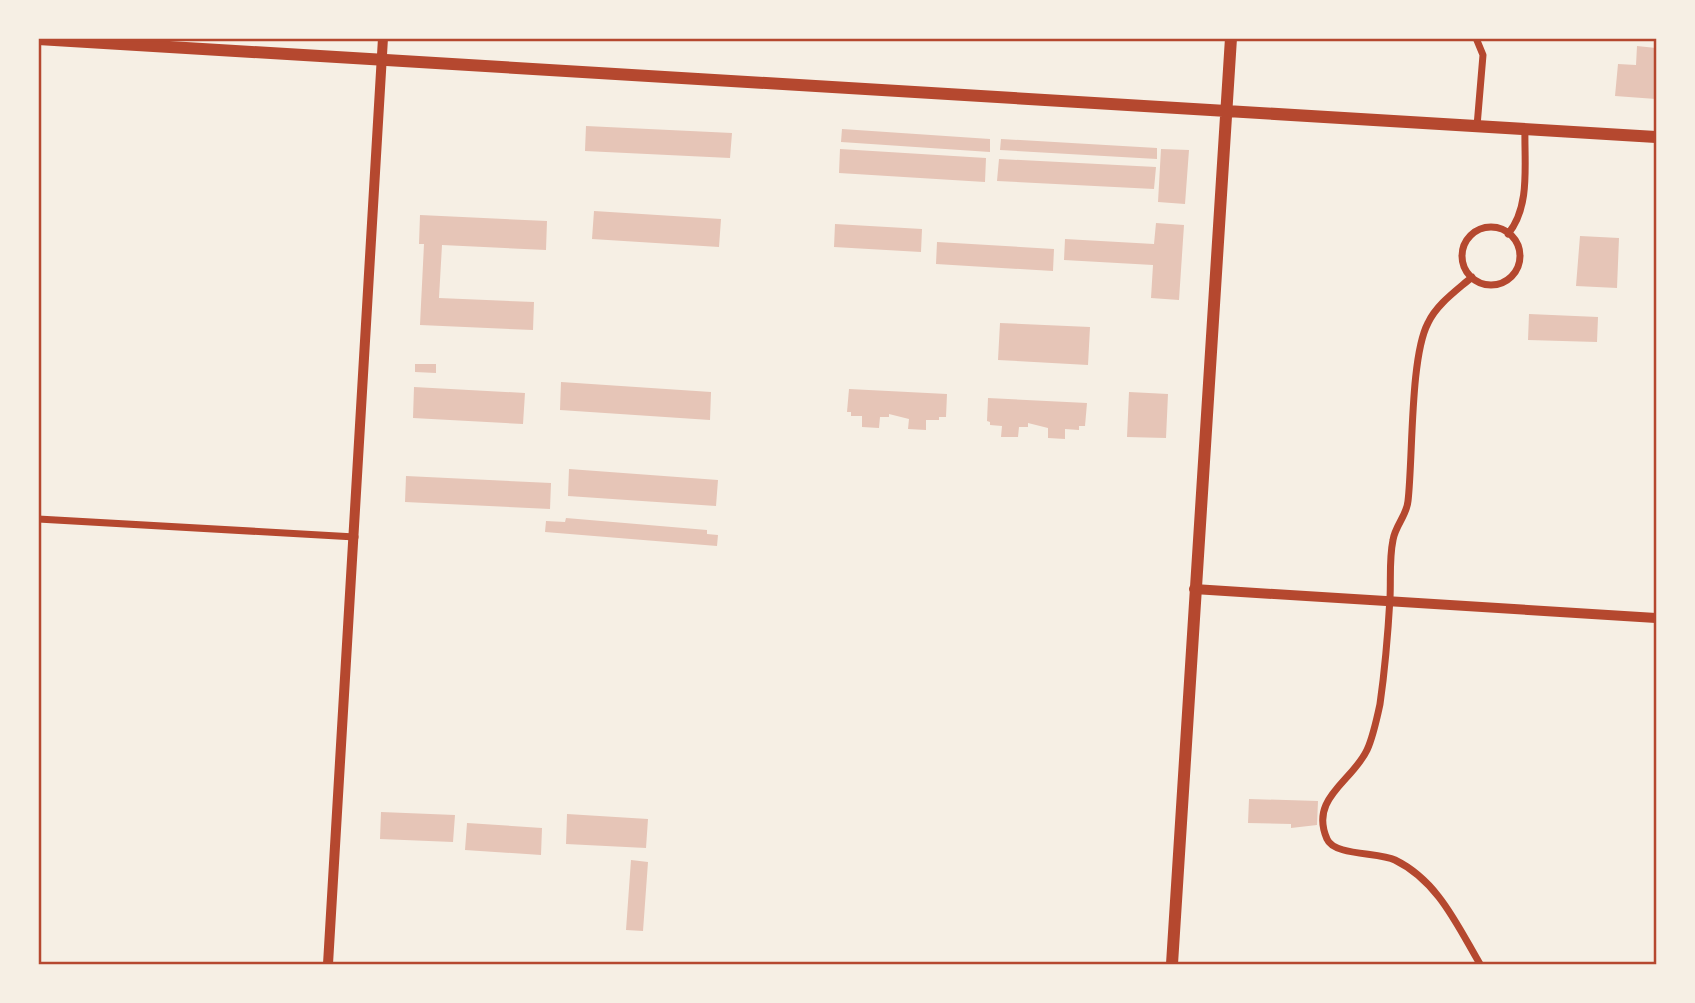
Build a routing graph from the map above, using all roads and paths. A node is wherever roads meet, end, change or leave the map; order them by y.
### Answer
1 (383, 38) edge
2 (1231, 38) edge
3 (1476, 38) edge
4 (38, 39) edge
5 (382, 59) junction
6 (1227, 110) junction
7 (1477, 126) junction
8 (1525, 129) junction
9 (1657, 137) edge
10 (1508, 234) junction
11 (1472, 277) junction
12 (38, 519) edge
13 (355, 537) junction
14 (1194, 589) junction
15 (1390, 601) junction
16 (1657, 618) edge
17 (328, 964) edge
18 (1172, 964) edge
19 (1480, 964) edge

1 - 5 street
2 - 6 main road
3 - 7 street
4 - 5 main road
5 - 6 main road
5 - 13 street
6 - 7 main road
6 - 14 main road
7 - 8 main road
8 - 9 main road
8 - 10 street
10 - 11 street
10 - 11 street
11 - 15 street
12 - 13 street
13 - 17 street
14 - 15 street
14 - 18 main road
15 - 16 street
15 - 19 street

